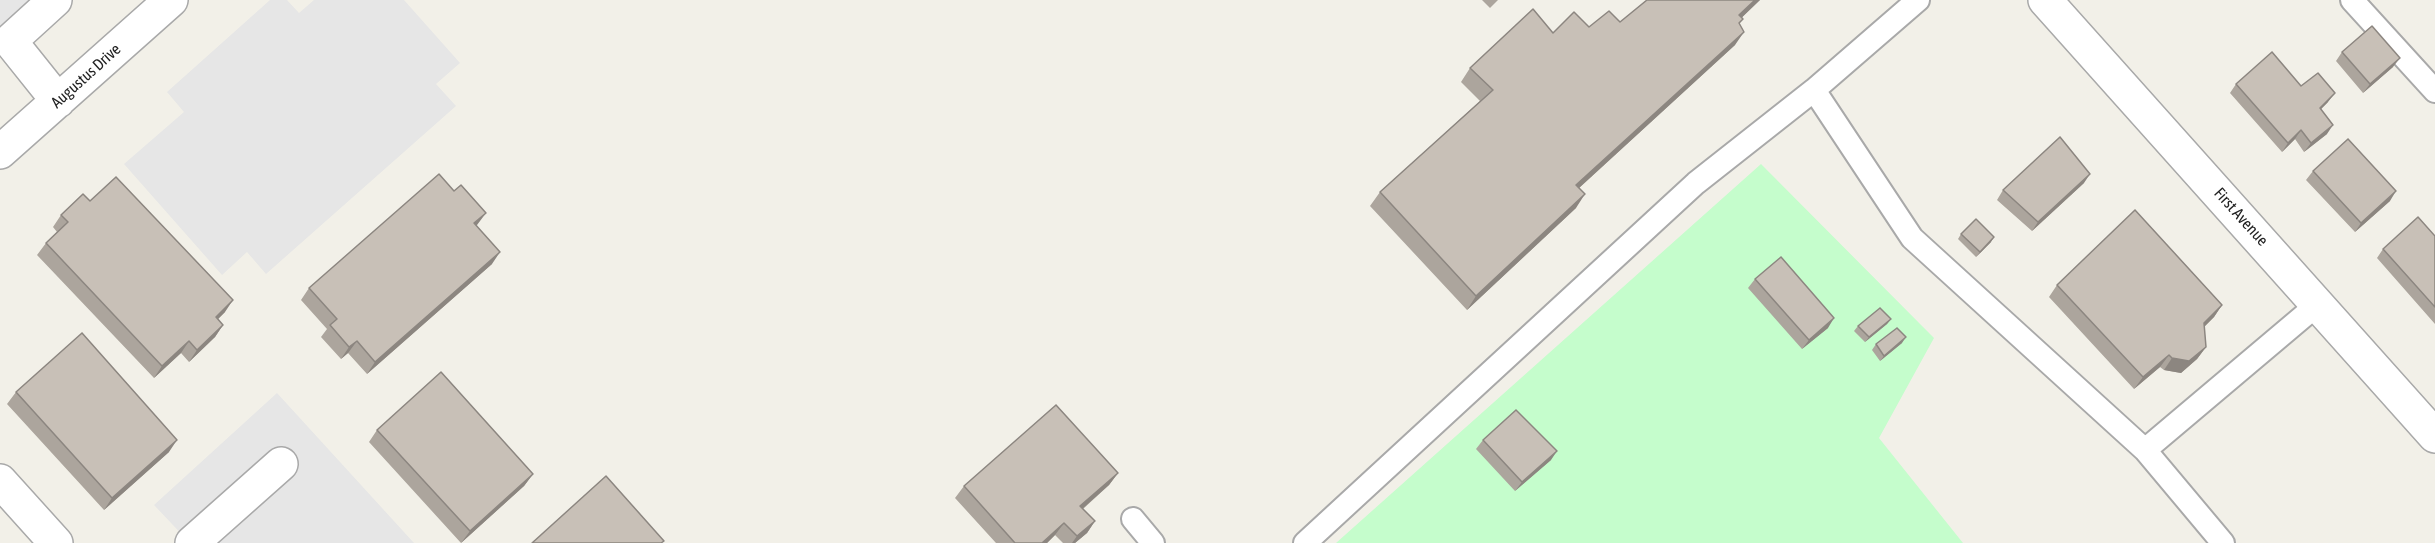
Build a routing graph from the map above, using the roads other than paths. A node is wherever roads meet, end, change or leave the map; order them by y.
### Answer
1 (55, 0) edge
2 (171, 0) edge
3 (1918, 0) edge
4 (2045, 0) edge
5 (2352, 0) edge
6 (1814, 90) junction
7 (2435, 91) edge
8 (58, 101) junction
9 (0, 152) edge
10 (2318, 304) junction
11 (2435, 436) edge
12 (2145, 450) junction
13 (281, 464) dead end
14 (0, 481) edge
15 (1133, 519) dead end
16 (56, 543) edge
17 (192, 543) edge
18 (1154, 543) edge
19 (1305, 543) edge
20 (2223, 543) edge

1 - 8 street
2 - 8 street, Augustus Drive
3 - 6 lane
4 - 10 street, First Avenue
5 - 7 lane
6 - 12 lane
6 - 19 lane
8 - 9 street, Augustus Drive
10 - 11 street, First Avenue
10 - 12 lane
12 - 20 lane
13 - 17 street
14 - 16 street
15 - 18 lane

